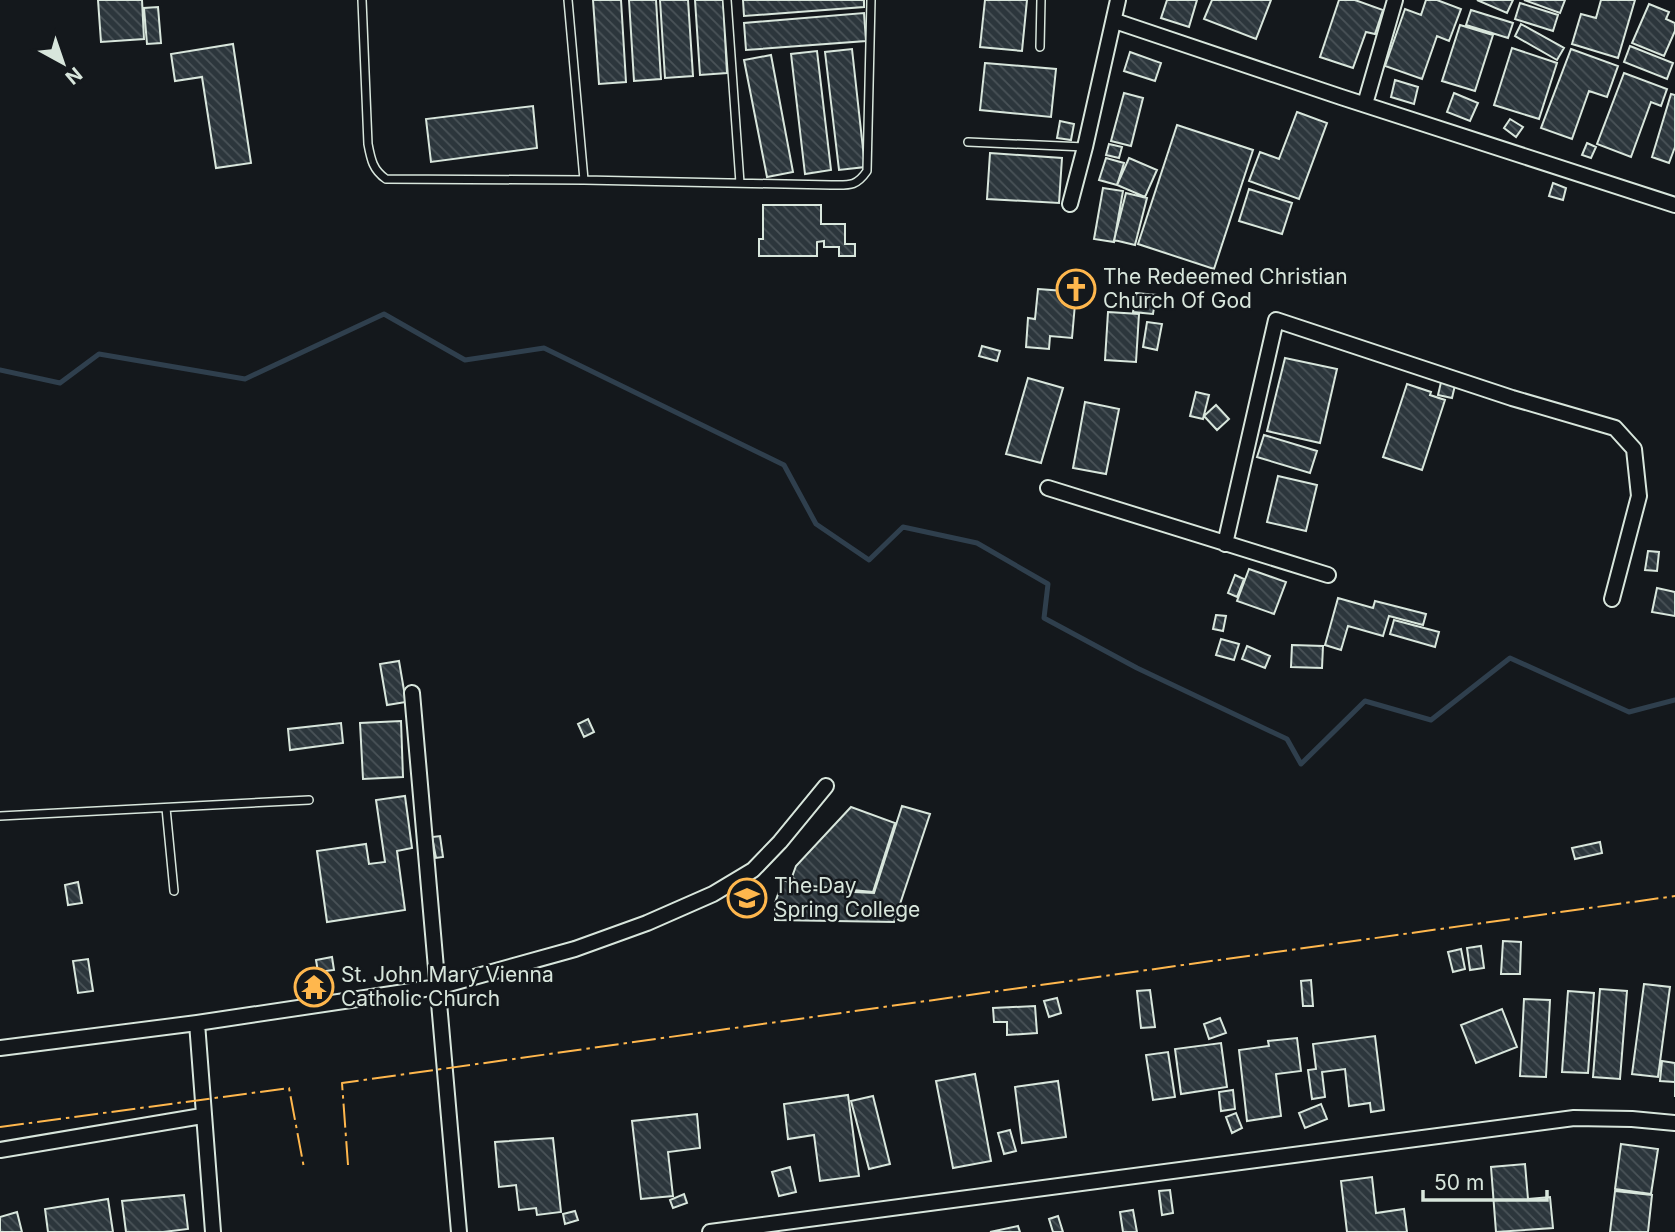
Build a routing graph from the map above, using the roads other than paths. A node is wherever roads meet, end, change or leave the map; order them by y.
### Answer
1 (362, 0) edge
2 (568, 0) edge
3 (727, 0) edge
4 (871, 0) edge
5 (1041, 0) edge
6 (1118, 0) edge
7 (1395, 0) edge
8 (1115, 21) junction
9 (1040, 47) dead end
10 (1365, 104) junction
11 (968, 142) dead end
12 (1085, 147) junction
13 (584, 180) junction
14 (740, 183) junction
15 (1070, 204) dead end
16 (1675, 205) edge
17 (1048, 488) dead end
18 (1225, 544) junction
19 (1328, 575) dead end
20 (1612, 599) dead end
21 (412, 693) dead end
22 (826, 786) dead end
23 (309, 800) dead end
24 (166, 808) junction
25 (0, 816) edge
26 (174, 891) dead end
27 (438, 987) junction
28 (197, 1023) junction
29 (0, 1048) edge
30 (202, 1116) junction
31 (1675, 1123) edge
32 (0, 1150) edge
33 (213, 1232) edge
34 (459, 1232) edge
35 (710, 1232) edge

1 - 13 lane
2 - 13 lane
3 - 14 lane
4 - 14 lane
5 - 9 lane
6 - 8 street
7 - 10 street
8 - 10 street
8 - 12 street
10 - 16 street
11 - 12 lane
12 - 15 street
13 - 14 lane
17 - 18 street
18 - 19 street
18 - 20 street
21 - 27 street
22 - 27 street
23 - 24 lane
24 - 25 lane
24 - 26 lane
27 - 28 street
27 - 34 street
28 - 29 street
28 - 30 street
30 - 32 street
30 - 33 street
31 - 35 street

